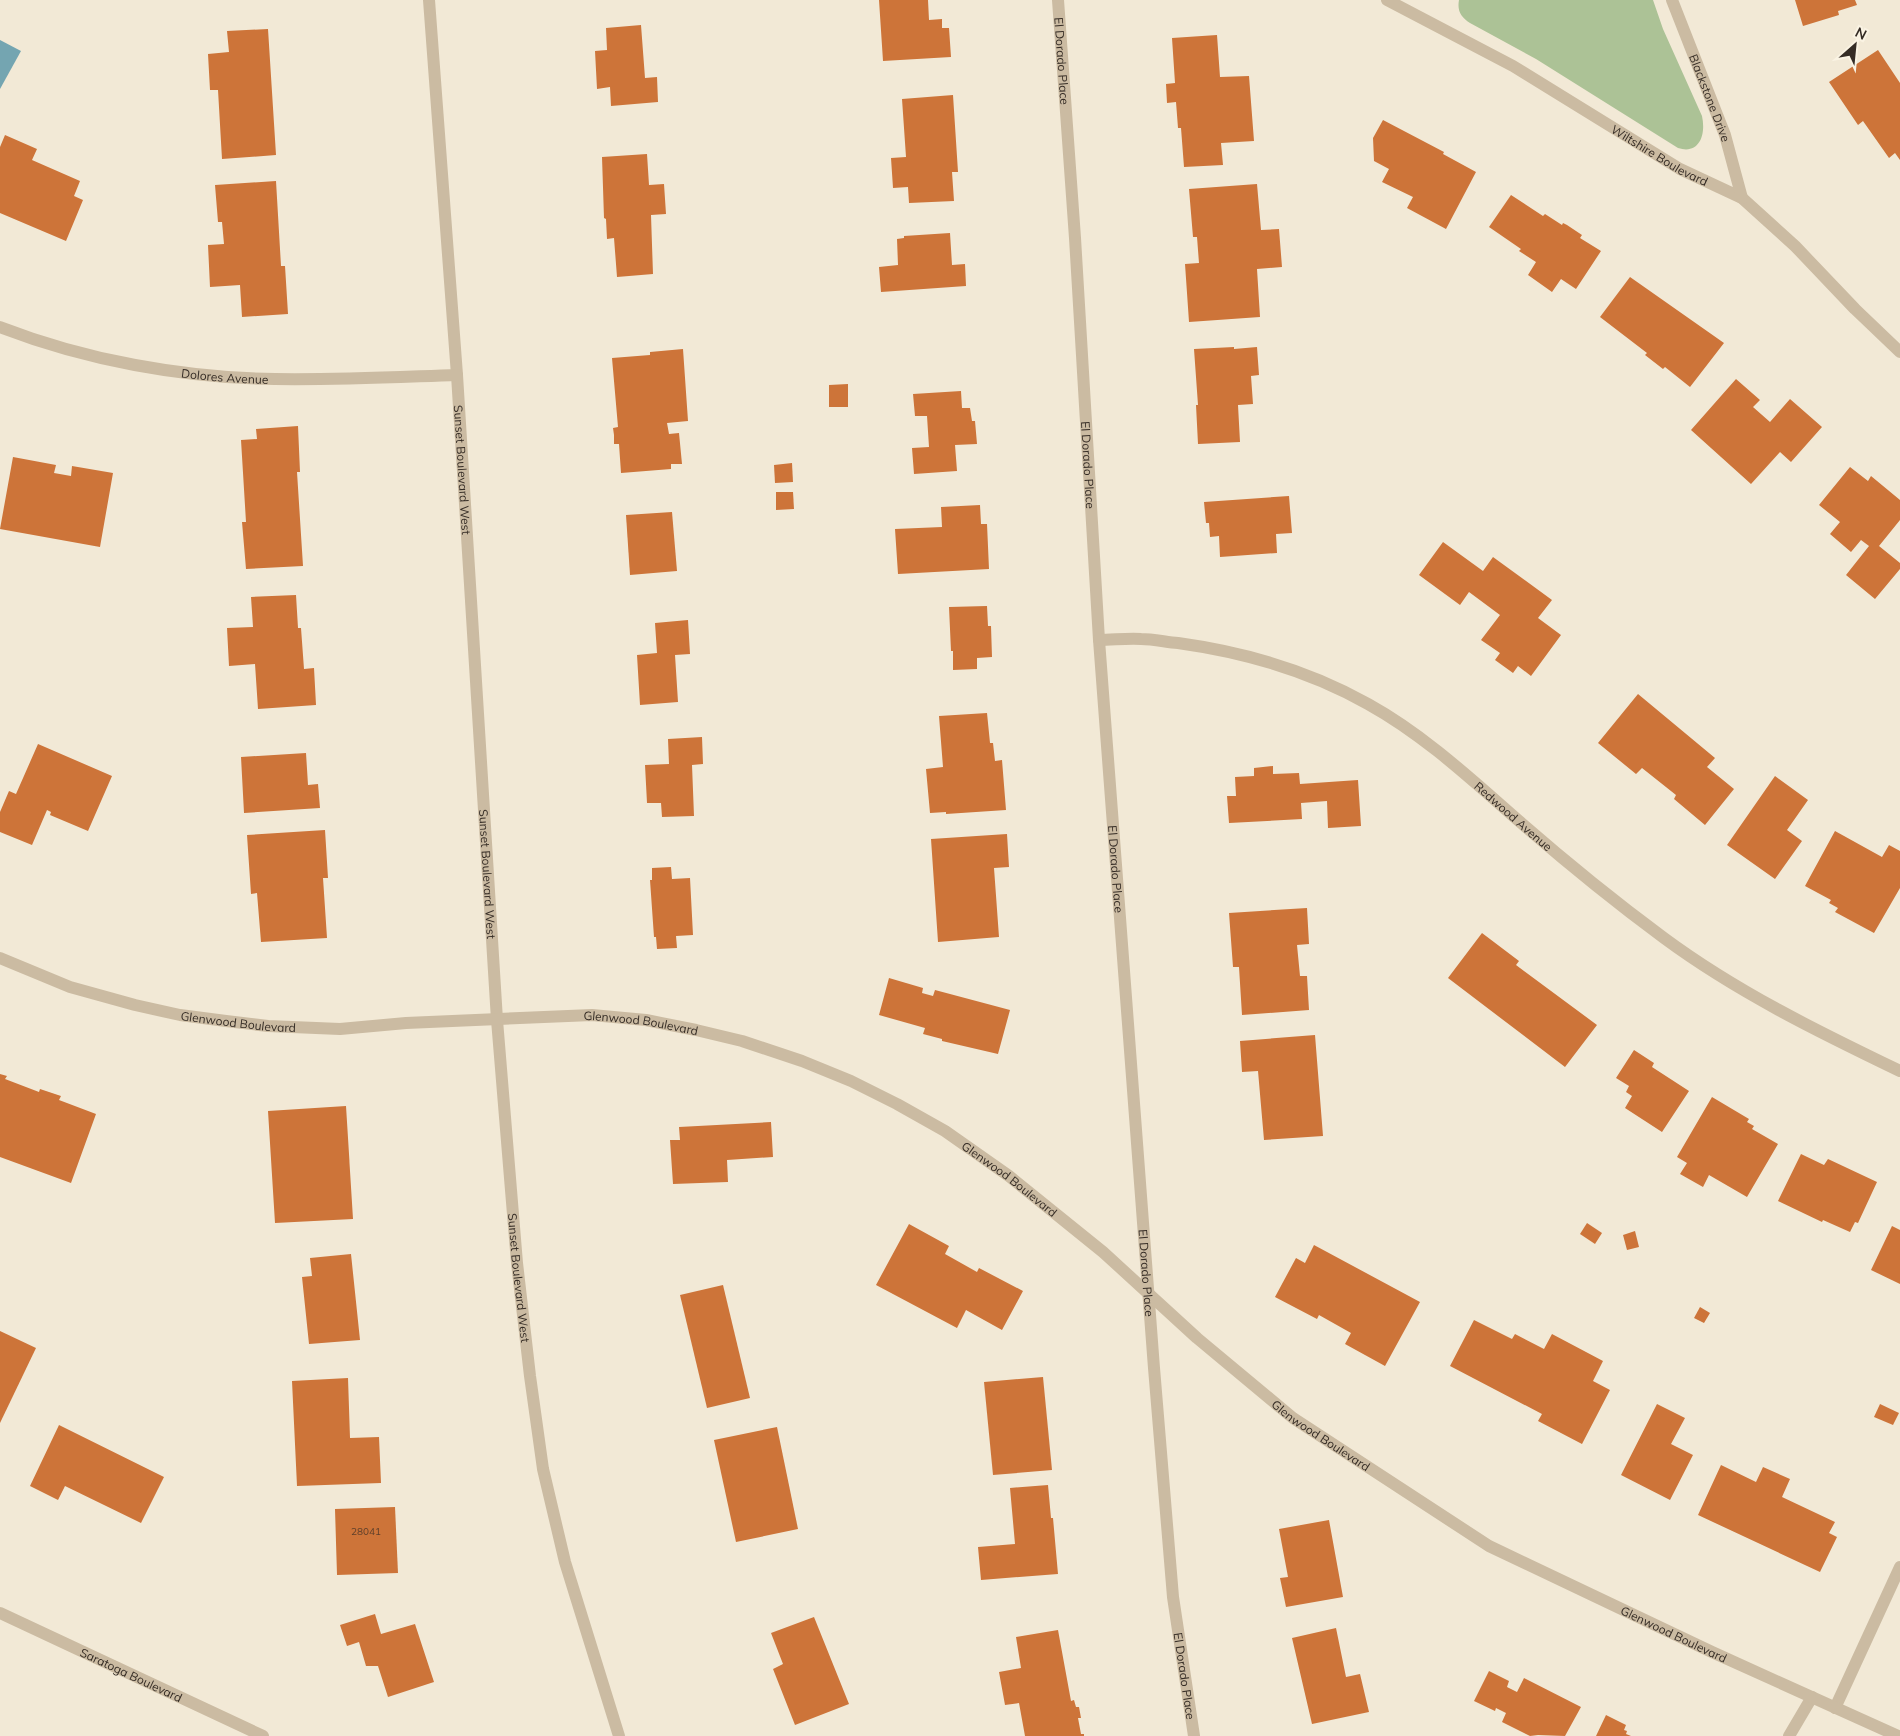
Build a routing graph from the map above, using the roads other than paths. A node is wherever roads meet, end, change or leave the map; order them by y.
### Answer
1 (429, 0) edge
2 (1058, 0) edge
3 (1391, 0) edge
4 (1672, 0) edge
5 (1742, 198) junction
6 (0, 327) edge
7 (1900, 352) edge
8 (457, 375) junction
9 (1099, 640) junction
10 (0, 958) edge
11 (497, 1020) junction
12 (1900, 1071) edge
13 (1149, 1295) junction
14 (1900, 1567) edge
15 (0, 1613) edge
16 (1812, 1697) junction
17 (1835, 1708) junction
18 (263, 1736) edge
19 (619, 1736) edge
20 (1194, 1736) edge
21 (1789, 1736) edge
22 (1898, 1736) edge

1 - 8 street, Sunset Boulevard West
2 - 9 street, El Dorado Place
3 - 5 street, Wiltshire Boulevard
4 - 5 street, Blackstone Drive
5 - 7 street, Wiltshire Boulevard
6 - 8 street, Dolores Avenue
8 - 11 street, Sunset Boulevard West
9 - 12 street, Redwood Avenue
9 - 13 street, El Dorado Place
10 - 11 street, Glenwood Boulevard
11 - 13 street, Glenwood Boulevard
11 - 19 street, Sunset Boulevard West
13 - 16 street, Glenwood Boulevard
13 - 20 street, El Dorado Place
14 - 17 street
15 - 18 street, Saratoga Boulevard
16 - 17 street, Glenwood Boulevard
16 - 21 street
17 - 22 street, Glenwood Boulevard

